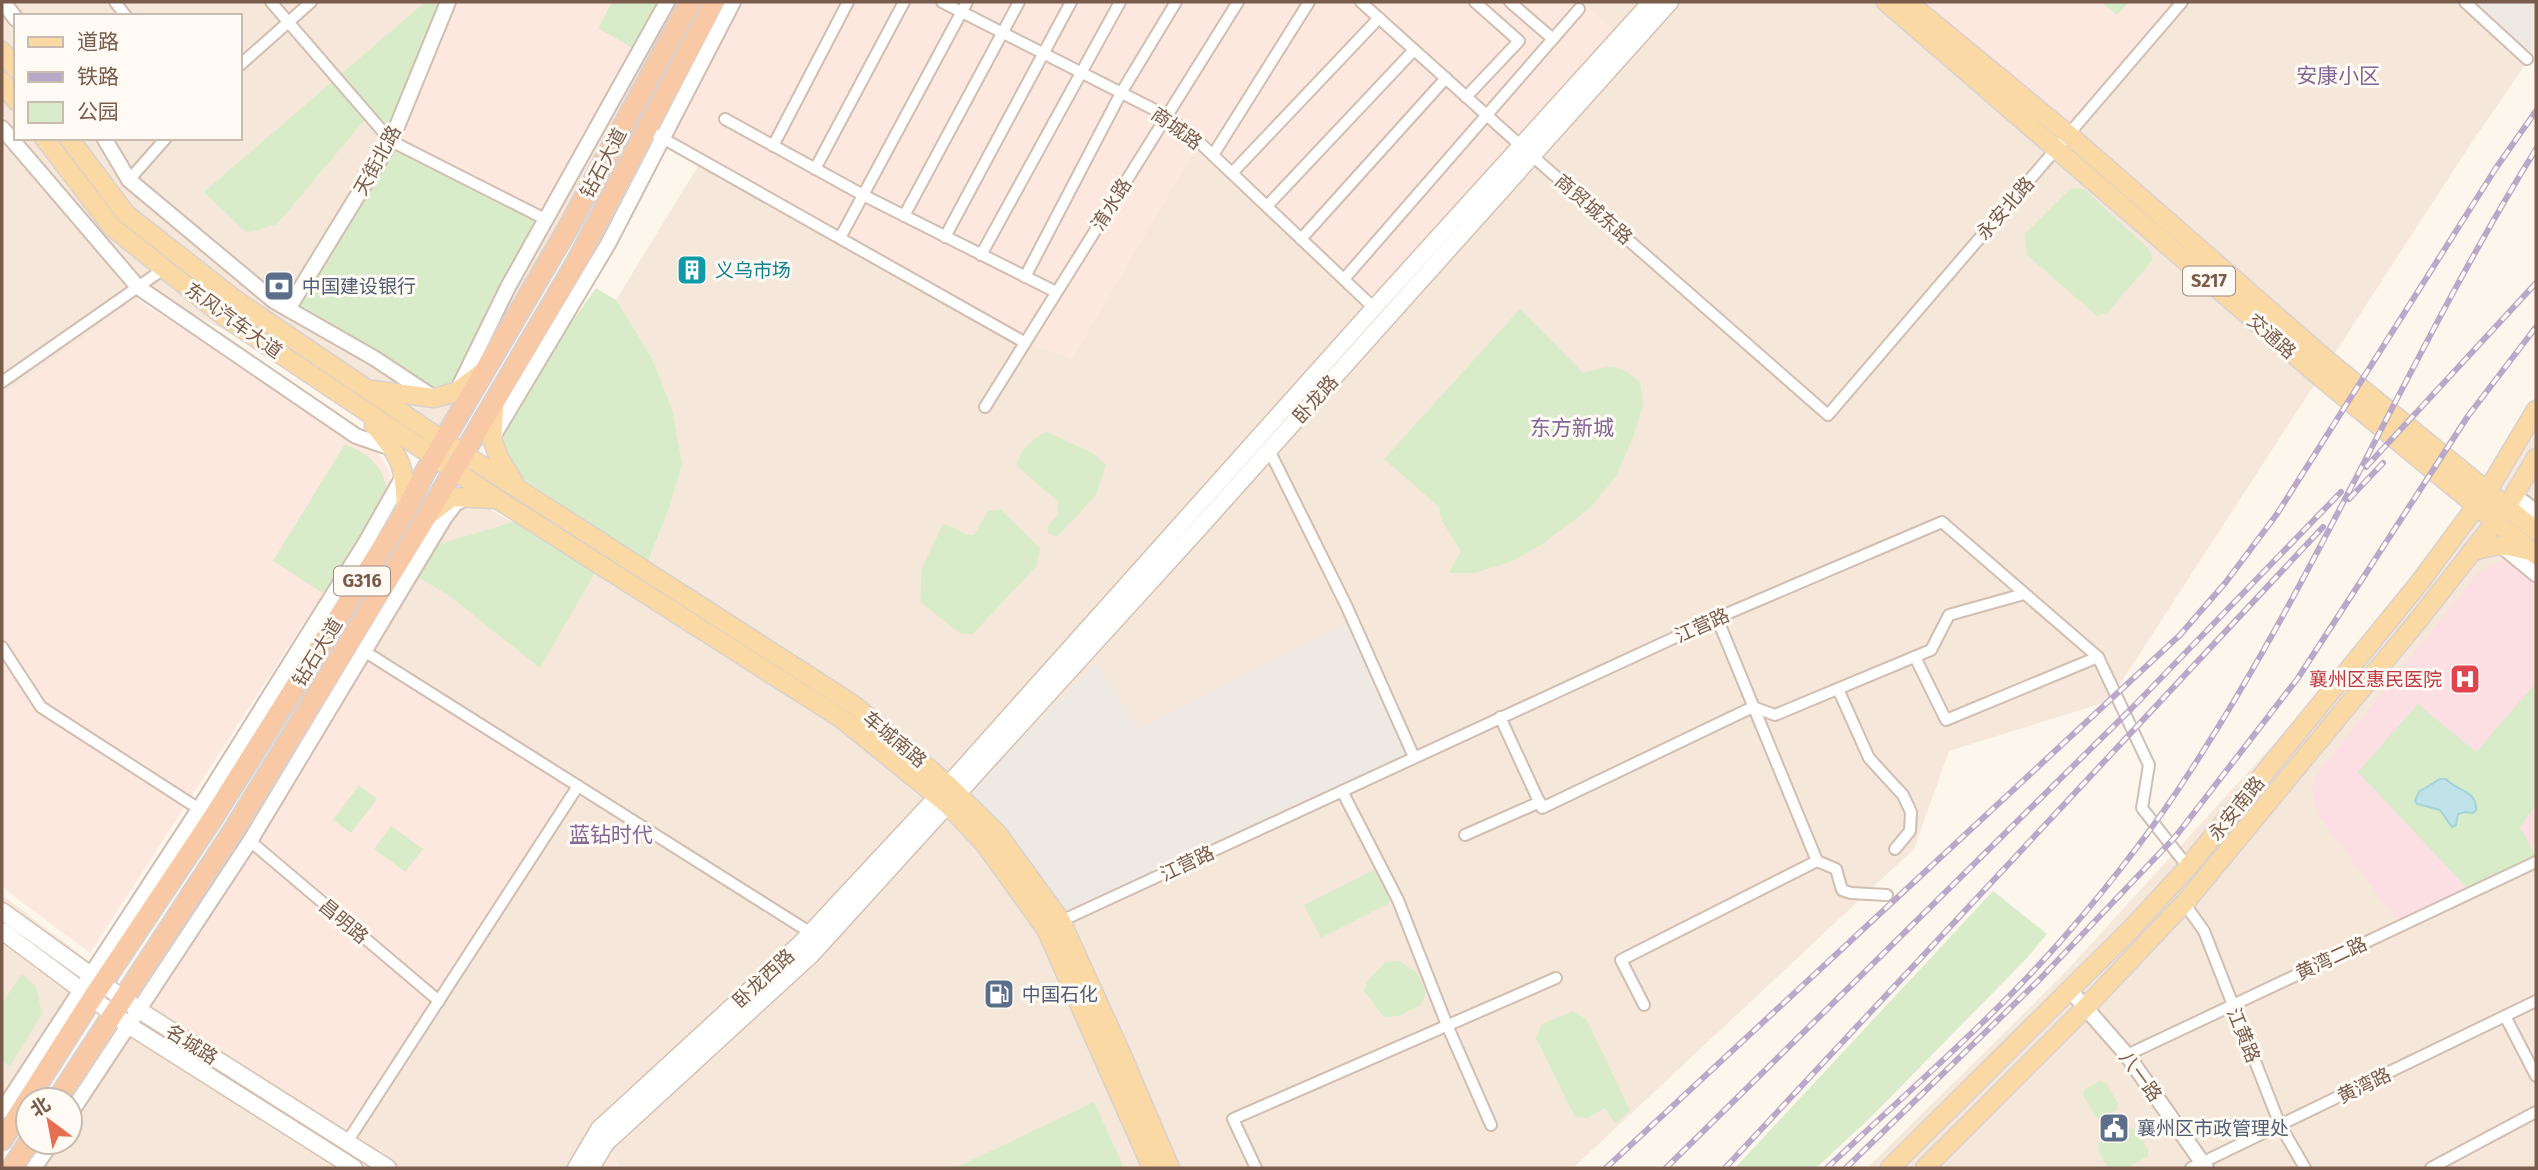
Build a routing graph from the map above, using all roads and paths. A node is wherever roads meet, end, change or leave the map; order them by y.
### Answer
1 (3, 2) edge
2 (271, 2) edge
3 (311, 2) edge
4 (448, 2) edge
5 (690, 2) edge
6 (714, 2) edge
7 (733, 2) edge
8 (848, 2) edge
9 (904, 2) edge
10 (942, 2) edge
11 (1019, 2) edge
12 (1071, 2) edge
13 (1120, 2) edge
14 (1176, 2) edge
15 (1238, 2) edge
16 (1309, 2) edge
17 (1361, 2) edge
18 (1475, 2) edge
19 (1510, 2) edge
20 (1651, 2) edge
21 (1671, 2) edge
22 (1886, 2) edge
23 (1908, 2) edge
24 (2182, 2) edge
25 (2465, 2) edge
26 (664, 7) edge
27 (964, 7) edge
28 (1579, 9) dead end
29 (14, 16) edge
30 (1379, 18) junction
31 (289, 22) junction
32 (678, 23) junction
33 (1002, 33) junction
34 (1553, 39) junction
35 (1414, 50) junction
36 (2, 51) edge
37 (1043, 53) junction
38 (2527, 59) dead end
39 (242, 63) edge
40 (14, 66) edge
41 (1082, 73) junction
42 (1446, 78) junction
43 (2, 82) edge
44 (1121, 93) junction
45 (1466, 97) junction
46 (14, 98) edge
47 (1487, 115) junction
48 (1167, 116) junction
49 (725, 119) dead end
50 (2, 128) edge
51 (654, 133) junction
52 (2068, 134) junction
53 (591, 138) junction
54 (46, 140) edge
55 (70, 140) edge
56 (105, 140) edge
57 (164, 140) edge
58 (391, 141) junction
59 (773, 146) junction
60 (2055, 149) junction
61 (610, 150) junction
62 (1527, 151) junction
63 (1213, 155) junction
64 (816, 169) junction
65 (1232, 173) junction
66 (129, 180) junction
67 (863, 195) junction
68 (1267, 206) junction
69 (904, 216) junction
70 (545, 219) junction
71 (567, 230) junction
72 (945, 237) junction
73 (839, 239) junction
74 (1301, 239) junction
75 (602, 254) junction
76 (981, 255) junction
77 (164, 268) junction
78 (573, 268) junction
79 (1025, 277) junction
80 (1344, 279) junction
81 (138, 287) junction
82 (1056, 292) junction
83 (1374, 308) junction
84 (288, 309) junction
85 (1024, 342) junction
86 (486, 370) junction
87 (2, 382) edge
88 (365, 388) junction
89 (456, 392) junction
90 (434, 398) junction
91 (495, 399) junction
92 (358, 407) junction
93 (985, 407) dead end
94 (2536, 410) edge
95 (1828, 415) joint
96 (492, 439) junction
97 (395, 449) junction
98 (439, 449) junction
99 (1269, 450) junction
100 (463, 452) junction
101 (2536, 458) edge
102 (2505, 462) junction
103 (2456, 465) junction
104 (453, 470) junction
105 (404, 475) junction
106 (2447, 481) junction
107 (518, 490) junction
108 (2487, 490) junction
109 (468, 497) junction
110 (497, 499) junction
111 (2476, 505) junction
112 (406, 510) junction
113 (2515, 510) edge
114 (427, 516) junction
115 (2536, 529) edge
116 (2453, 535) junction
117 (2501, 545) junction
118 (2471, 552) junction
119 (2535, 554) edge
120 (2536, 574) edge
121 (2024, 594) junction
122 (1717, 618) junction
123 (333, 626) junction
124 (2, 647) edge
125 (364, 652) junction
126 (1915, 657) junction
127 (2098, 657) junction
128 (280, 681) junction
129 (1838, 689) junction
130 (1754, 707) junction
131 (1500, 717) junction
132 (1414, 757) junction
133 (578, 786) junction
134 (1342, 791) junction
135 (948, 795) junction
136 (1540, 802) junction
137 (206, 813) junction
138 (1465, 835) dead end
139 (241, 836) junction
140 (1895, 849) dead end
141 (1817, 861) junction
142 (2536, 862) edge
143 (2188, 867) junction
144 (1887, 895) dead end
145 (2184, 903) junction
146 (2, 911) edge
147 (1061, 921) junction
148 (2, 931) edge
149 (811, 933) junction
150 (1556, 978) dead end
151 (91, 987) junction
152 (2070, 990) junction
153 (439, 1001) junction
154 (2536, 1001) edge
155 (1644, 1005) dead end
156 (2232, 1005) junction
157 (2086, 1007) junction
158 (126, 1012) junction
159 (2505, 1016) junction
160 (1447, 1026) junction
161 (2127, 1055) junction
162 (2536, 1076) edge
163 (68, 1086) edge
164 (84, 1088) edge
165 (2, 1111) edge
166 (2536, 1112) edge
167 (1492, 1125) dead end
168 (2280, 1125) junction
169 (2, 1140) edge
170 (347, 1142) junction
171 (2200, 1166) edge
172 (354, 1168) edge
173 (388, 1168) edge
174 (576, 1168) edge
175 (591, 1168) edge
176 (1152, 1168) edge
177 (1170, 1168) edge
178 (1256, 1168) edge
179 (1890, 1168) edge
180 (1924, 1168) edge
181 (2305, 1168) edge
182 (2431, 1168) edge

1 - 29 street
2 - 31 street
3 - 31 street
4 - 58 street, 天街北路
5 - 32 highway, 钻石大道 / G316
6 - 51 highway, 钻石大道 / G316
7 - 51 street
8 - 59 street
9 - 64 street
10 - 27 street, 商城路
11 - 33 street
12 - 37 street
13 - 41 street
14 - 44 street
15 - 48 street, 淯水路
16 - 63 street
17 - 30 street, 商贸城东路
18 - 45 street
19 - 34 street
20 - 62 main road, 卧龙路
21 - 62 main road, 卧龙路
22 - 60 main road, 交通路 / S217
23 - 52 main road, 交通路 / S217
24 - 52 street, 永安北路
25 - 38 street
26 - 32 street
26 - 53 street
27 - 33 street, 商城路
27 - 67 street
28 - 34 street
30 - 35 street, 商贸城东路
30 - 65 street
31 - 39 street
31 - 58 street
32 - 61 highway, 钻石大道 / G316
33 - 37 street, 商城路
33 - 69 street
34 - 47 street
35 - 42 street, 商贸城东路
35 - 68 street
36 - 40 main road
37 - 41 street, 商城路
37 - 72 street
41 - 44 street, 商城路
41 - 76 street
42 - 45 street, 商贸城东路
42 - 74 street
43 - 46 main road
44 - 48 street, 商城路
44 - 79 street
45 - 47 street, 商贸城东路
47 - 62 street, 商贸城东路
47 - 80 street
48 - 63 street, 商城路
48 - 82 street, 淯水路
49 - 59 street
50 - 81 street
51 - 73 street
51 - 75 street
51 - 78 highway, 钻石大道 / G316
52 - 60 street, 永安北路
52 - 103 main road, 交通路 / S217
53 - 61 street
53 - 70 street
54 - 77 main road, 东风汽车大道
55 - 88 main road, 东风汽车大道
56 - 66 street
57 - 66 street
58 - 70 street
58 - 84 street, 天街北路
59 - 64 street
60 - 95 street, 永安北路
60 - 106 main road, 交通路 / S217
61 - 71 highway, 钻石大道 / G316
62 - 83 main road, 卧龙路
62 - 95 street, 商贸城东路
62 - 99 main road, 卧龙路
63 - 65 street, 商城路
64 - 67 street
65 - 68 street, 商城路
66 - 84 street
67 - 69 street
67 - 73 street
68 - 74 street, 商城路
69 - 72 street
70 - 71 street
70 - 89 street
71 - 86 highway, 钻石大道 / G316
72 - 76 street
73 - 85 street
74 - 80 street, 商城路
75 - 78 street
75 - 96 street
76 - 79 street
77 - 81 street
77 - 92 main road, 东风汽车大道
78 - 91 highway, 钻石大道 / G316
79 - 82 street
80 - 83 street, 商城路
81 - 87 street
81 - 97 street
82 - 85 street, 淯水路
83 - 135 main road, 卧龙路
84 - 90 street
85 - 93 street, 淯水路
86 - 89 main road
86 - 98 highway, 钻石大道 / G316
88 - 90 main road
88 - 98 main road, 东风汽车大道
89 - 90 main road
91 - 96 main road
91 - 100 highway, 钻石大道 / G316
92 - 97 main road
92 - 98 main road, 东风汽车大道
94 - 102 main road, 永安南路
96 - 107 main road
97 - 105 main road
98 - 100 main road, 东风汽车大道
98 - 104 main road, 东风汽车大道
98 - 112 highway, 钻石大道 / G316
99 - 132 street
99 - 135 main road, 卧龙路
100 - 104 highway, 钻石大道 / G316
100 - 107 main road, 车城南路
101 - 113 main road, 永安南路
102 - 103 main road
102 - 108 main road, 永安南路
103 - 108 main road, 交通路 / S217
104 - 110 main road, 车城南路
104 - 114 highway, 钻石大道 / G316
105 - 112 main road
105 - 128 street
106 - 111 main road, 交通路 / S217
106 - 116 main road
107 - 135 main road, 车城南路
108 - 111 main road, 永安南路
108 - 113 main road, 交通路 / S217
109 - 110 main road
109 - 114 main road
109 - 125 street
110 - 135 main road, 车城南路
111 - 113 main road, 交通路 / S217
111 - 116 main road, 永安南路
112 - 123 highway, 钻石大道 / G316
113 - 115 main road, 交通路 / S217
113 - 118 main road, 永安南路
113 - 119 main road, 交通路 / S217
114 - 139 highway, 钻石大道 / G316
116 - 143 main road, 永安南路
117 - 118 main road
117 - 119 main road
117 - 120 street
118 - 145 main road, 永安南路
121 - 122 street, 江营路
121 - 126 street
121 - 127 street, 江营路
122 - 130 street
122 - 131 street, 江营路
123 - 128 street
123 - 137 highway, 钻石大道 / G316
124 - 137 street
125 - 133 street
125 - 139 street
126 - 127 street
126 - 129 street
127 - 143 street, 江营路
128 - 137 street
129 - 130 street
129 - 140 street
130 - 136 street
130 - 141 street
131 - 132 street, 江营路
131 - 136 street
132 - 134 street, 江营路
133 - 149 street
133 - 153 street
134 - 147 street, 江营路
134 - 160 street
135 - 147 main road, 车城南路
135 - 149 main road, 卧龙西路
135 - 175 main road, 卧龙西路
135 - 176 main road, 车城南路
136 - 138 street
137 - 151 highway, 钻石大道 / G316
139 - 153 street, 昌明路
139 - 158 highway, 钻石大道 / G316
141 - 144 street
141 - 155 street
142 - 156 street, 黄湾二路
143 - 152 main road, 永安南路
145 - 156 street, 江黄路
145 - 157 main road, 永安南路
146 - 151 main road, 名城路
147 - 177 main road, 车城南路
148 - 151 main road, 名城路
149 - 174 main road, 卧龙西路
150 - 160 street
151 - 158 main road, 名城路
151 - 165 street
151 - 169 highway, 钻石大道 / G316
152 - 157 street, 八一路
152 - 179 main road, 永安南路
153 - 170 street
154 - 159 street, 黄湾路
156 - 161 street, 黄湾二路
156 - 168 street, 江黄路
157 - 161 street, 八一路
157 - 180 main road, 永安南路
158 - 163 highway, 钻石大道 / G316
158 - 164 street
158 - 170 main road, 名城路
158 - 172 main road, 名城路
159 - 162 street
159 - 168 street, 黄湾路
160 - 167 street
160 - 178 street
161 - 171 street, 八一路
166 - 182 street
168 - 171 street, 黄湾路
168 - 181 street, 江黄路
170 - 173 main road, 名城路

